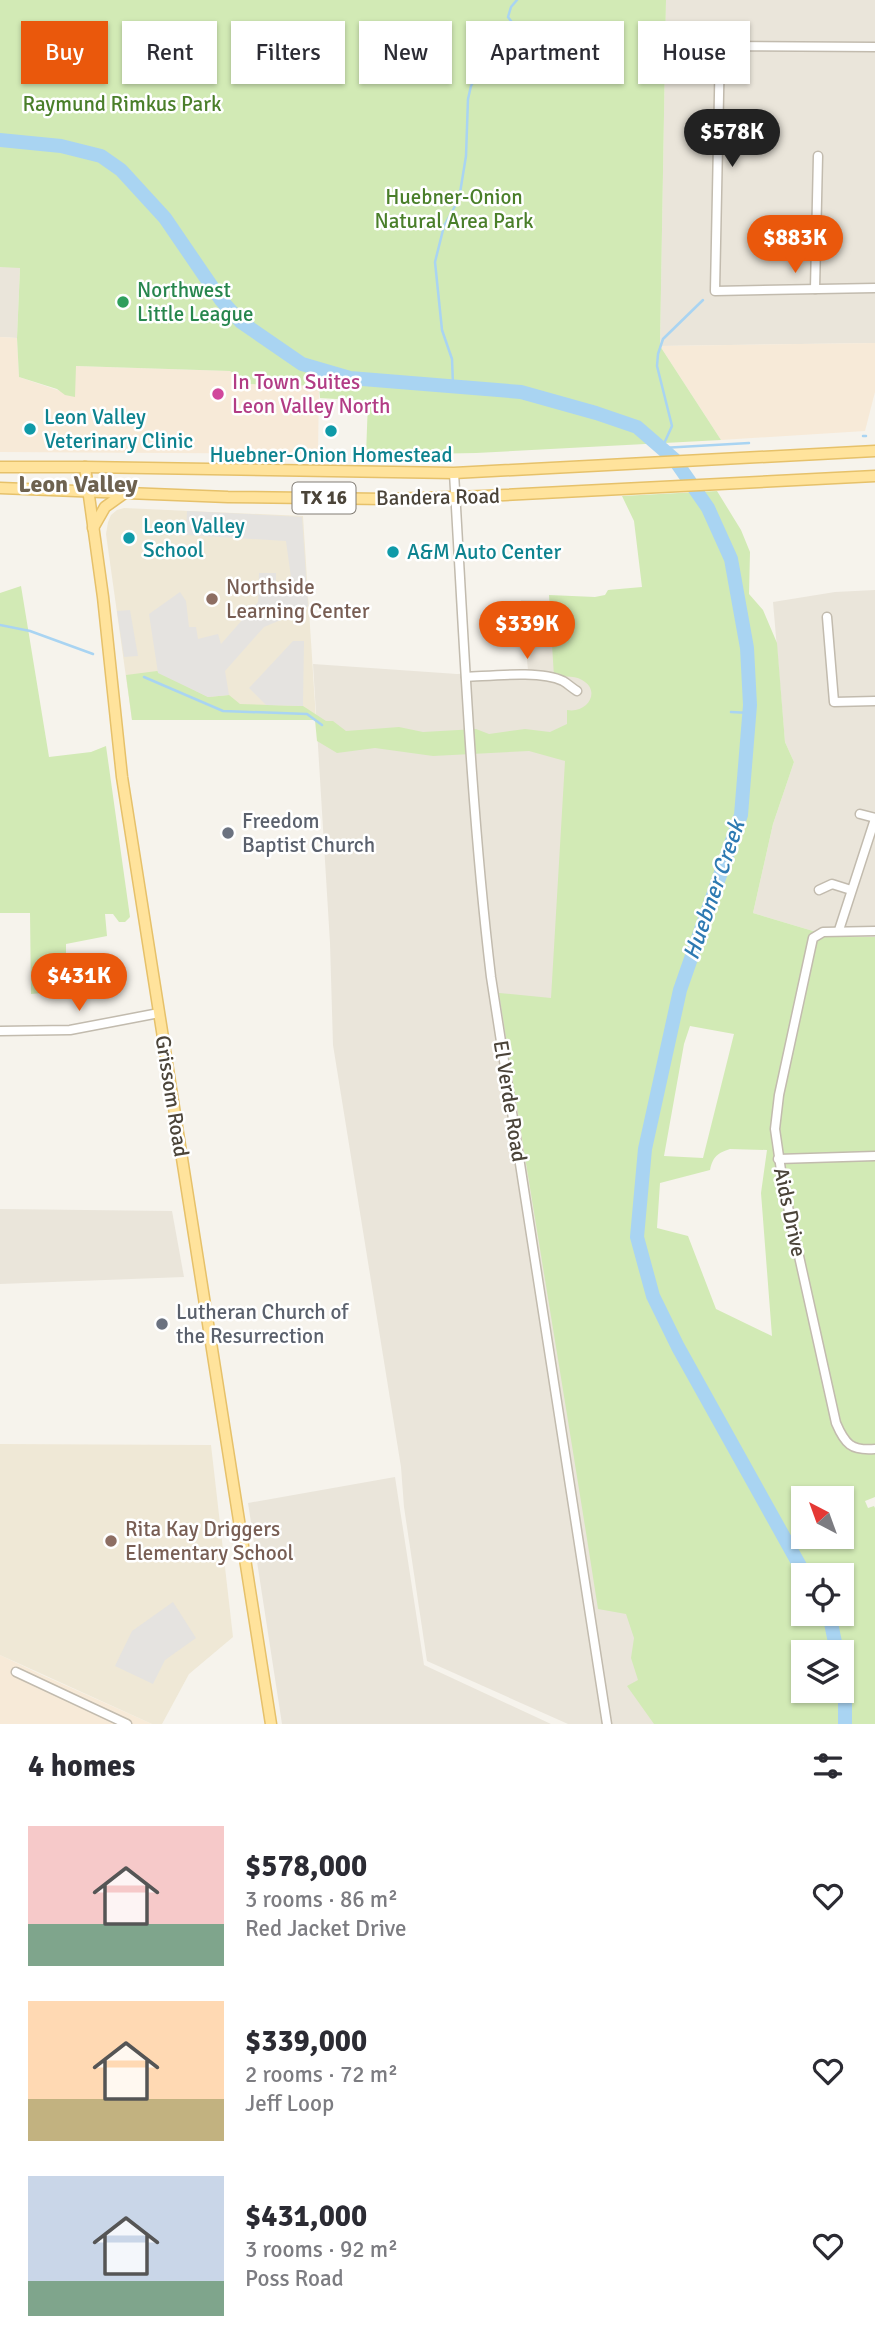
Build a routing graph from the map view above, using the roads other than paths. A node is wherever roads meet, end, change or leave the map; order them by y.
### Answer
1 (875, 47) edge
2 (818, 156) dead end
3 (875, 288) edge
4 (815, 289) junction
5 (875, 451) edge
6 (0, 467) edge
7 (85, 467) junction
8 (454, 473) junction
9 (875, 476) edge
10 (0, 488) edge
11 (88, 490) junction
12 (126, 492) junction
13 (456, 498) junction
14 (93, 528) junction
15 (827, 617) dead end
16 (466, 677) junction
17 (577, 691) dead end
18 (875, 701) edge
19 (860, 814) dead end
20 (875, 818) edge
21 (819, 890) dead end
22 (852, 890) junction
23 (839, 930) junction
24 (875, 931) edge
25 (159, 1013) junction
26 (0, 1031) edge
27 (875, 1156) edge
28 (778, 1159) junction
29 (875, 1449) edge
30 (16, 1672) dead end
31 (127, 1724) edge
32 (271, 1724) edge
33 (607, 1724) edge

1 - 4 street
2 - 4 street
3 - 4 street
5 - 8 main road, Bandera Road / TX 16
6 - 7 main road, Bandera Road / TX 16
7 - 8 main road, Bandera Road / TX 16
7 - 11 main road, Grissom Road
8 - 13 street, El Verde Road
9 - 13 main road, Bandera Road / TX 16
10 - 11 main road, Bandera Road / TX 16
11 - 12 main road, Bandera Road / TX 16
11 - 14 main road, Grissom Road
12 - 13 main road, Bandera Road / TX 16
12 - 14 main road
13 - 16 street, El Verde Road
14 - 25 main road, Grissom Road
15 - 18 street
16 - 17 street
16 - 33 street, El Verde Road
19 - 20 street
20 - 22 street
21 - 22 street
22 - 23 street
23 - 24 street
23 - 28 street, Aids Drive
25 - 26 street
25 - 32 main road, Grissom Road
27 - 28 street
28 - 29 street, Aids Drive
30 - 31 street

